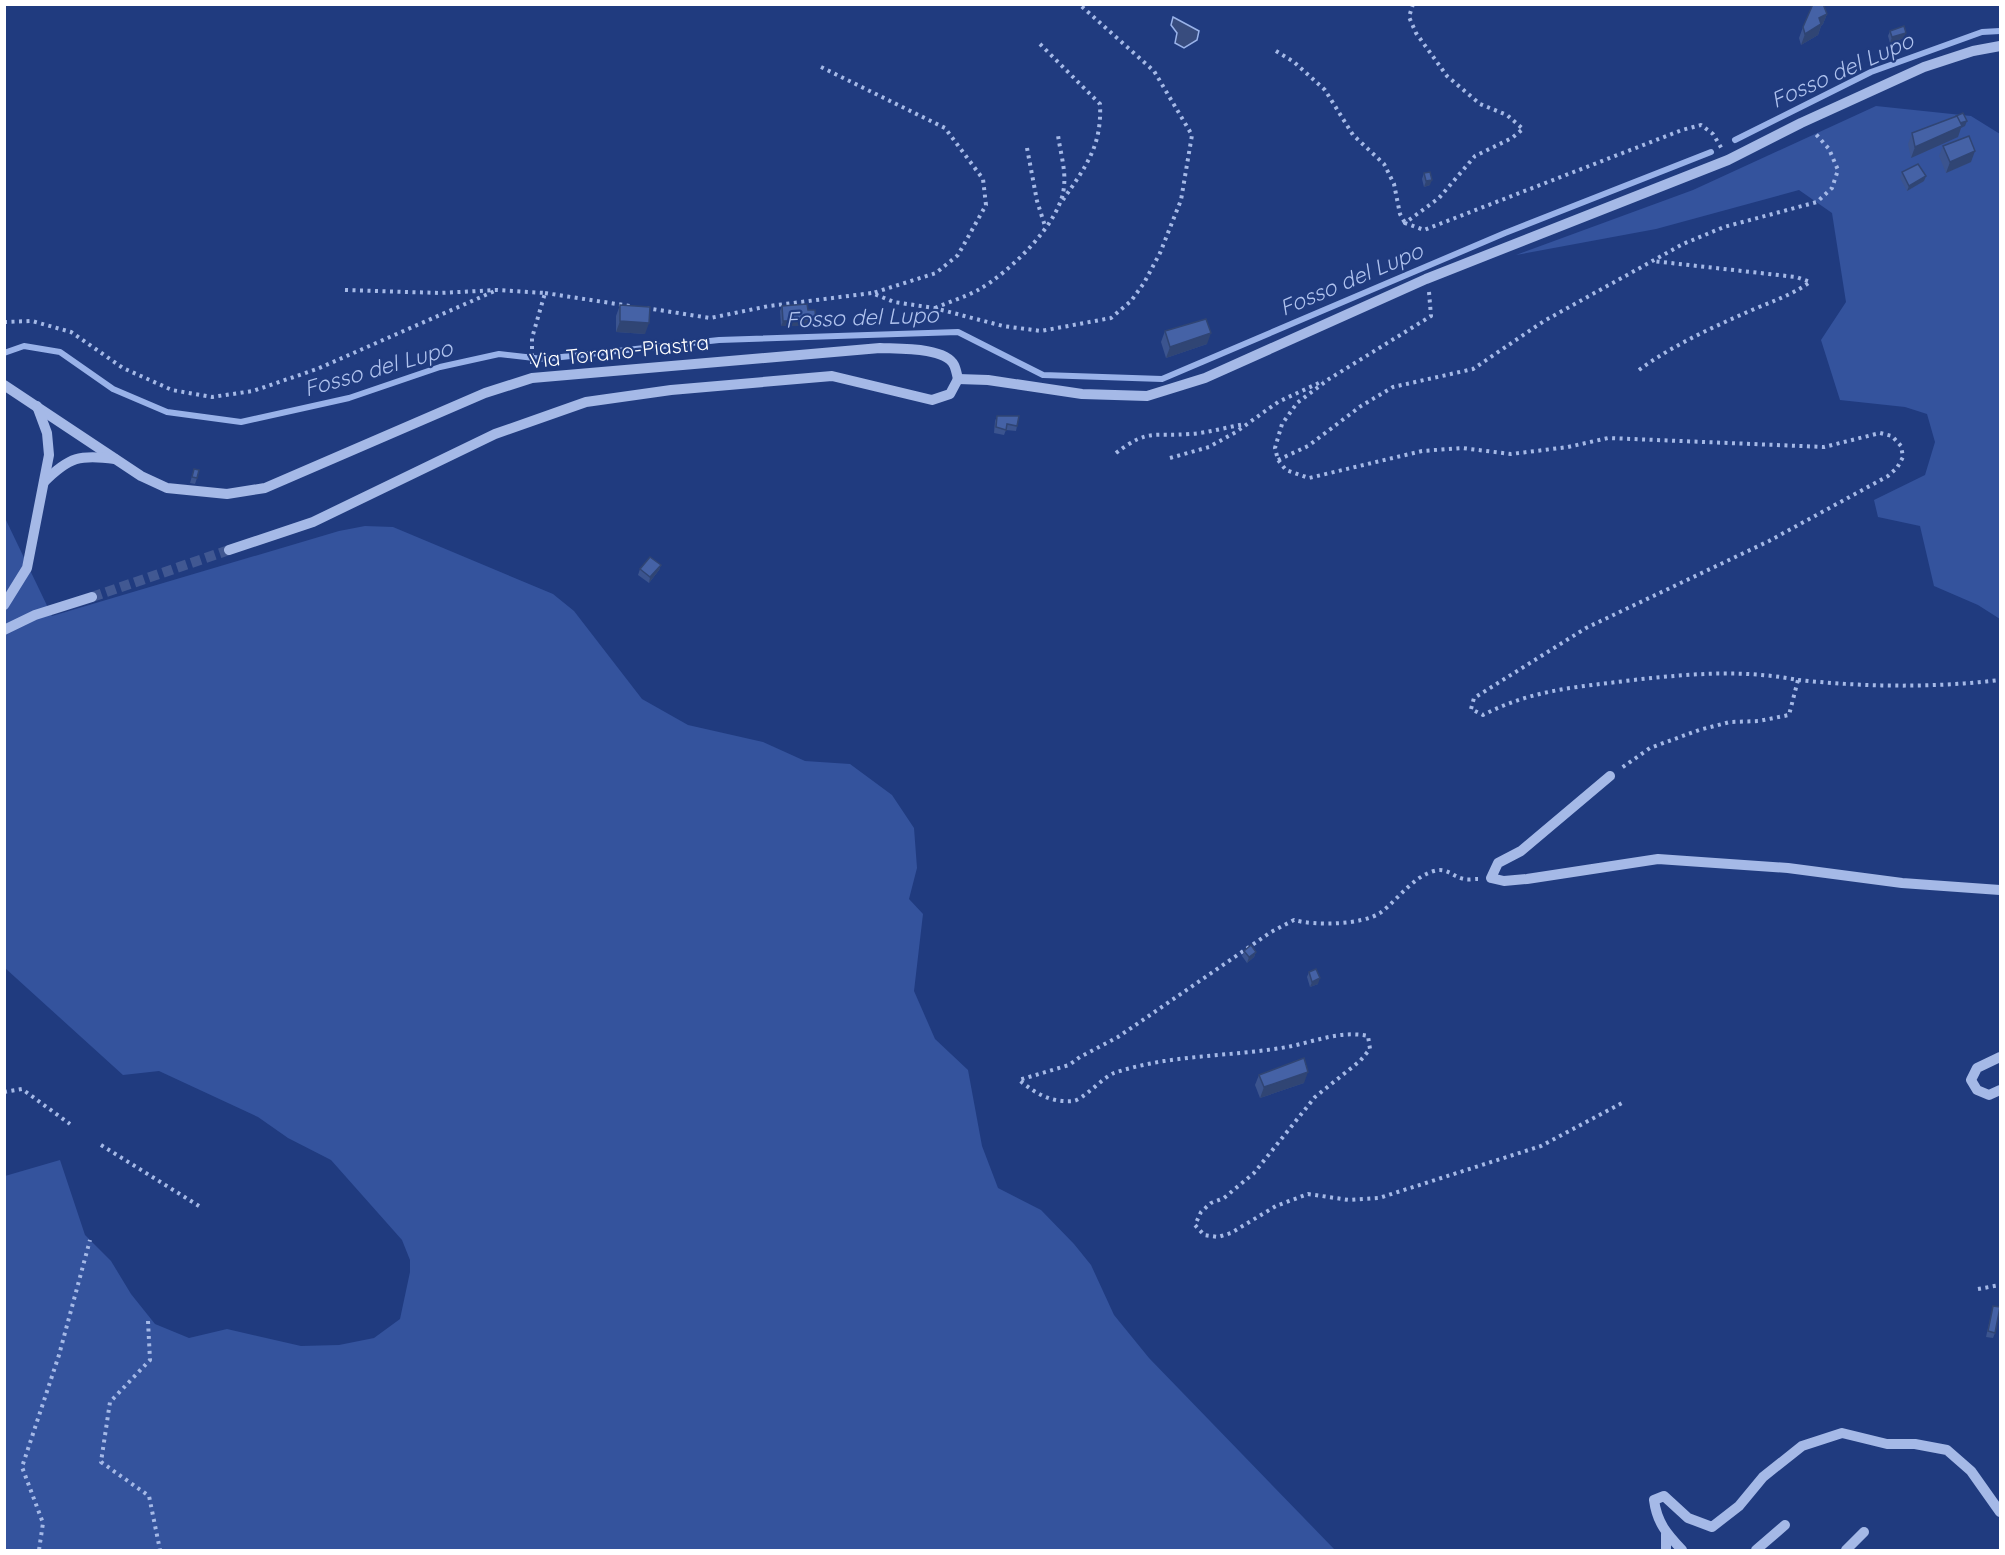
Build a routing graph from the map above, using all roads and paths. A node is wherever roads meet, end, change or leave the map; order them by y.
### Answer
1 (1079, 4) edge
2 (1413, 4) edge
3 (1040, 44) dead end
4 (2001, 46) edge
5 (1276, 51) dead end
6 (821, 67) dead end
7 (1801, 123) junction
8 (1058, 135) dead end
9 (1027, 148) dead end
10 (1728, 160) junction
11 (1061, 203) junction
12 (1405, 223) junction
13 (1045, 227) junction
14 (1652, 261) junction
15 (1426, 279) junction
16 (345, 290) dead end
17 (497, 290) junction
18 (545, 293) junction
19 (872, 293) junction
20 (934, 308) junction
21 (4, 322) edge
22 (532, 368) dead end
23 (1639, 370) dead end
24 (958, 379) junction
25 (1329, 379) junction
26 (10, 388) edge
27 (37, 406) junction
28 (1249, 423) junction
29 (1116, 453) dead end
30 (1170, 458) dead end
31 (118, 460) junction
32 (1278, 460) junction
33 (44, 482) junction
34 (229, 550) tunnel mouth
35 (93, 597) tunnel mouth
36 (4, 605) edge
37 (4, 630) edge
38 (1798, 680) junction
39 (2001, 680) edge
40 (1610, 776) joint
41 (1491, 878) junction
42 (2001, 890) edge
43 (2001, 1056) edge
44 (2001, 1090) edge
45 (4, 1092) edge
46 (1622, 1103) dead end
47 (70, 1124) dead end
48 (101, 1145) dead end
49 (199, 1206) dead end
50 (90, 1240) dead end
51 (2001, 1285) edge
52 (1978, 1289) dead end
53 (148, 1321) dead end
54 (2001, 1512) edge
55 (1785, 1525) dead end
56 (1864, 1532) dead end
57 (1666, 1534) junction
58 (39, 1551) edge
59 (160, 1551) edge
60 (1665, 1551) edge
61 (1682, 1551) edge
62 (1756, 1551) edge
63 (1846, 1551) edge

1 - 20 path
2 - 12 path
3 - 11 path
4 - 7 street
5 - 12 path
6 - 19 path
7 - 10 street
7 - 14 path
8 - 11 path
9 - 13 path
10 - 12 path
10 - 15 street
11 - 13 path
13 - 20 path
14 - 23 path
14 - 32 path
15 - 24 street
15 - 25 path
16 - 17 path
17 - 18 path
17 - 21 path
18 - 19 path
18 - 22 path
19 - 20 path
24 - 31 street, Via Torano-Piastra
24 - 34 street
25 - 28 path
25 - 32 path
26 - 27 street, Via Torano-Piastra
27 - 31 street, Via Torano-Piastra
27 - 33 street
28 - 29 path
28 - 30 path
31 - 33 street, Via Torano-Piastra
32 - 38 path
33 - 36 street
35 - 37 street
38 - 39 path
38 - 40 path
40 - 41 street
41 - 42 street
41 - 46 path
43 - 44 street
45 - 47 path
48 - 49 path
50 - 58 path
51 - 52 path
53 - 59 path
54 - 57 street
55 - 62 street
56 - 63 street
57 - 60 street
57 - 61 street

